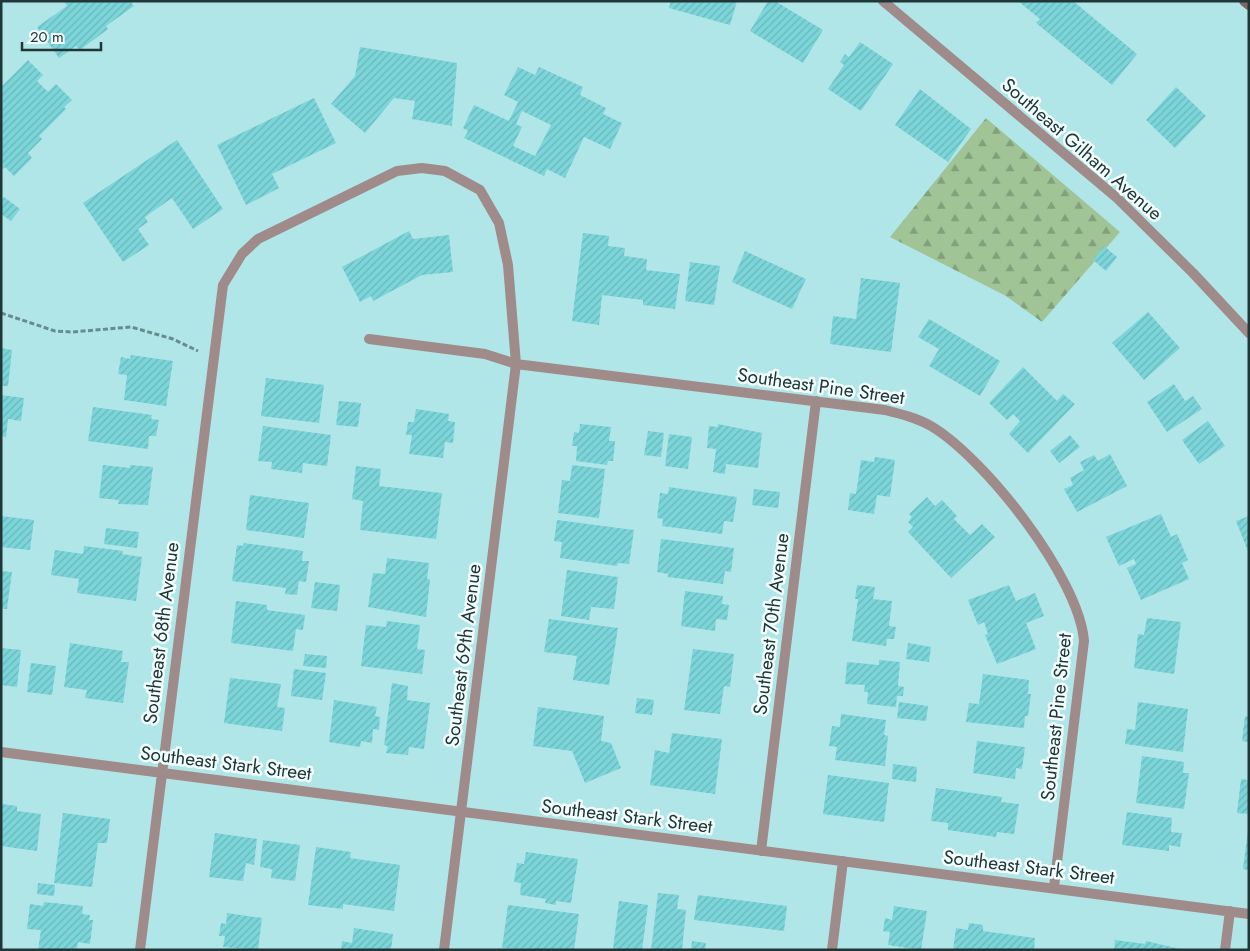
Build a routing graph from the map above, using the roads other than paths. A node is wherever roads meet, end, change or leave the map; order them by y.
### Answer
1 (883, 1) edge
2 (1244, 1) edge
3 (1249, 5) edge
4 (217, 322) joint
5 (1249, 333) edge
6 (369, 339) dead end
7 (516, 364) junction
8 (816, 401) junction
9 (1, 752) edge
10 (161, 772) junction
11 (461, 812) junction
12 (760, 851) junction
13 (843, 861) junction
14 (1054, 887) junction
15 (1230, 911) junction
16 (1249, 914) edge
17 (140, 950) edge
18 (444, 950) edge
19 (832, 950) edge
20 (1225, 950) edge

1 - 5 street, Southeast Gilham Avenue
2 - 3 main road
4 - 7 street, Southeast 69th Avenue
4 - 10 street, Southeast 68th Avenue
6 - 7 street, Southeast Pine Street
7 - 8 street, Southeast Pine Street
7 - 11 street, Southeast 69th Avenue
8 - 12 street, Southeast 70th Avenue
8 - 14 street, Southeast Pine Street
9 - 10 street, Southeast Stark Street
10 - 11 street, Southeast Stark Street
10 - 17 street, Southeast 68th Avenue
11 - 12 street, Southeast Stark Street
11 - 18 street, Southeast 69th Avenue
12 - 13 street, Southeast Stark Street
13 - 14 street, Southeast Stark Street
13 - 19 street
14 - 15 street, Southeast Stark Street
15 - 16 street, Southeast Stark Street
15 - 20 street

